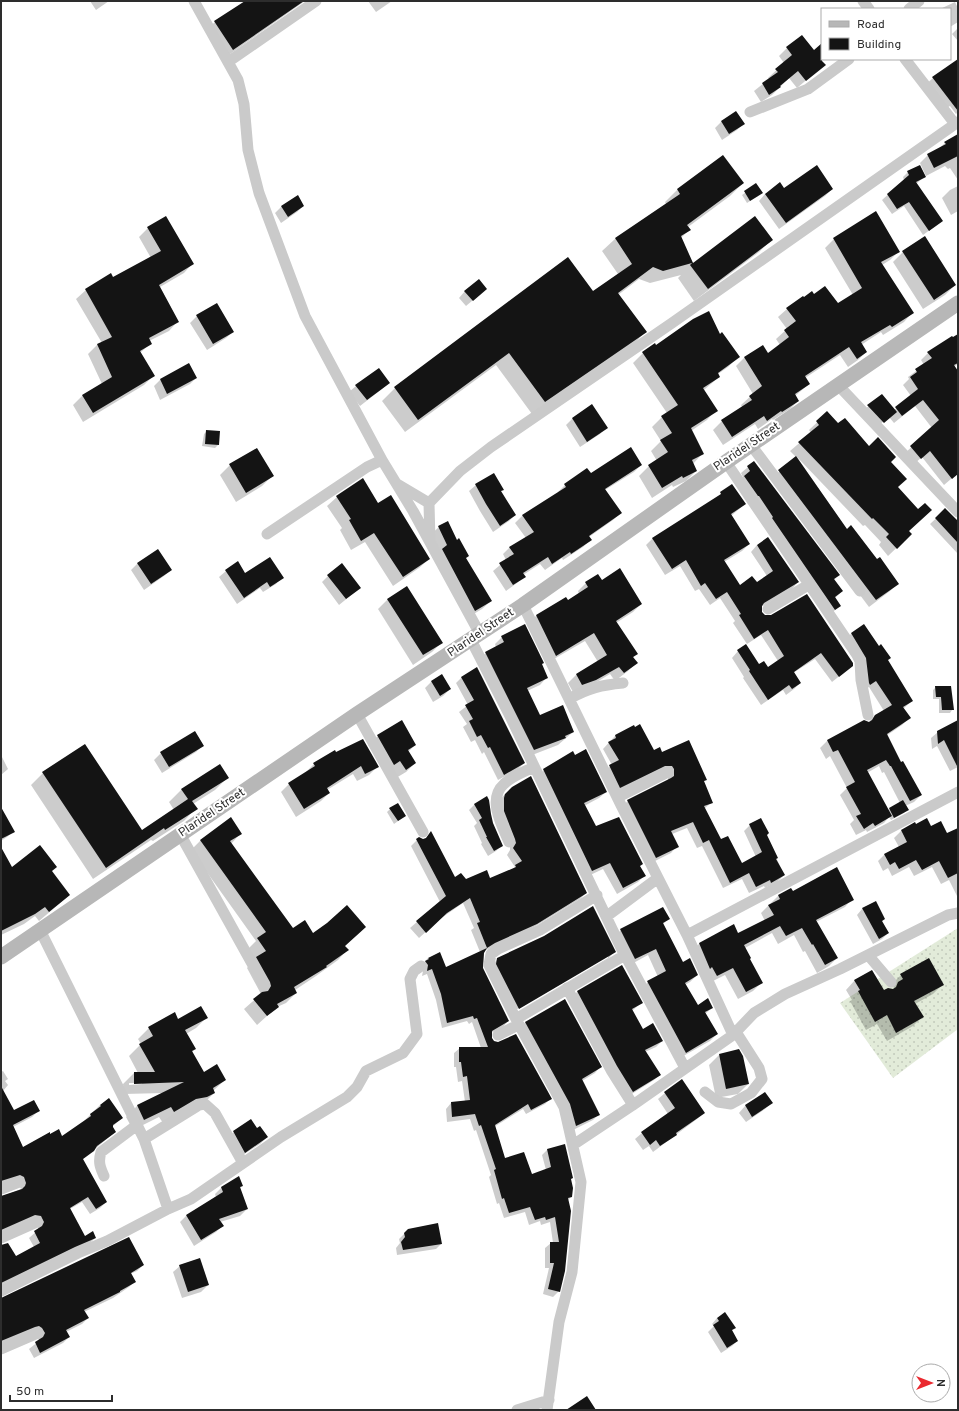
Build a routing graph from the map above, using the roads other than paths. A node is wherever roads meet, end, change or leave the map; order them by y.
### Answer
1 (194, 1) edge
2 (316, 1) edge
3 (920, 1) edge
4 (910, 8) edge
5 (849, 60) edge
6 (906, 60) edge
7 (228, 62) junction
8 (750, 112) dead end
9 (957, 123) edge
10 (958, 303) edge
11 (838, 385) junction
12 (751, 445) junction
13 (382, 460) junction
14 (726, 462) junction
15 (395, 482) junction
16 (429, 503) junction
17 (958, 512) edge
18 (267, 534) dead end
19 (430, 545) junction
20 (810, 584) junction
21 (860, 591) dead end
22 (523, 605) junction
23 (768, 610) dead end
24 (476, 637) junction
25 (623, 683) dead end
26 (570, 699) junction
27 (357, 714) junction
28 (868, 715) dead end
29 (534, 767) junction
30 (668, 772) dead end
31 (958, 792) edge
32 (618, 797) junction
33 (423, 832) dead end
34 (180, 834) junction
35 (508, 842) dead end
36 (658, 878) junction
37 (597, 895) junction
38 (958, 912) edge
39 (607, 916) junction
40 (40, 930) junction
41 (687, 935) junction
42 (2, 953) edge
43 (868, 955) junction
44 (625, 956) junction
45 (421, 966) dead end
46 (891, 982) dead end
47 (264, 985) dead end
48 (567, 988) junction
49 (517, 1022) junction
50 (734, 1034) junction
51 (498, 1035) dead end
52 (685, 1068) junction
53 (704, 1092) dead end
54 (633, 1105) junction
55 (137, 1125) junction
56 (144, 1139) junction
57 (573, 1145) junction
58 (243, 1163) junction
59 (104, 1176) dead end
60 (19, 1182) dead end
61 (1, 1189) edge
62 (168, 1209) junction
63 (37, 1222) dead end
64 (1, 1238) edge
65 (1, 1291) edge
66 (38, 1333) dead end
67 (1, 1349) edge
68 (548, 1405) edge
69 (516, 1410) edge

1 - 7 street
2 - 7 street
3 - 4 street
5 - 8 street
6 - 9 street
7 - 13 street
9 - 16 street
10 - 11 street, Plaridel Street
11 - 12 street, Plaridel Street
11 - 17 street
12 - 14 street, Plaridel Street
12 - 21 street
13 - 15 street
13 - 18 street
14 - 20 street
14 - 22 street, Plaridel Street
15 - 16 street
15 - 19 street
16 - 19 street
19 - 24 street
20 - 23 street
20 - 28 street
22 - 24 street, Plaridel Street
22 - 26 street
24 - 27 street, Plaridel Street
24 - 29 street
25 - 26 street
26 - 32 street
27 - 33 street
27 - 34 street, Plaridel Street
29 - 35 street
29 - 37 street
30 - 32 street
31 - 41 street
32 - 36 street
34 - 40 street, Plaridel Street
34 - 47 street
36 - 39 street
36 - 41 street
37 - 39 street
37 - 49 street
38 - 43 street
39 - 44 street
40 - 42 street, Plaridel Street
40 - 55 street
41 - 50 street
43 - 46 street
43 - 50 street
44 - 48 street
44 - 52 street
45 - 58 street
48 - 49 street
48 - 54 street
49 - 51 street
49 - 57 street
50 - 52 street
50 - 53 street
52 - 54 street
54 - 57 street
55 - 56 street
55 - 59 street
56 - 58 street
56 - 62 street
57 - 68 street
58 - 62 street
60 - 61 street
62 - 65 street
63 - 64 street
66 - 67 street
68 - 69 street

